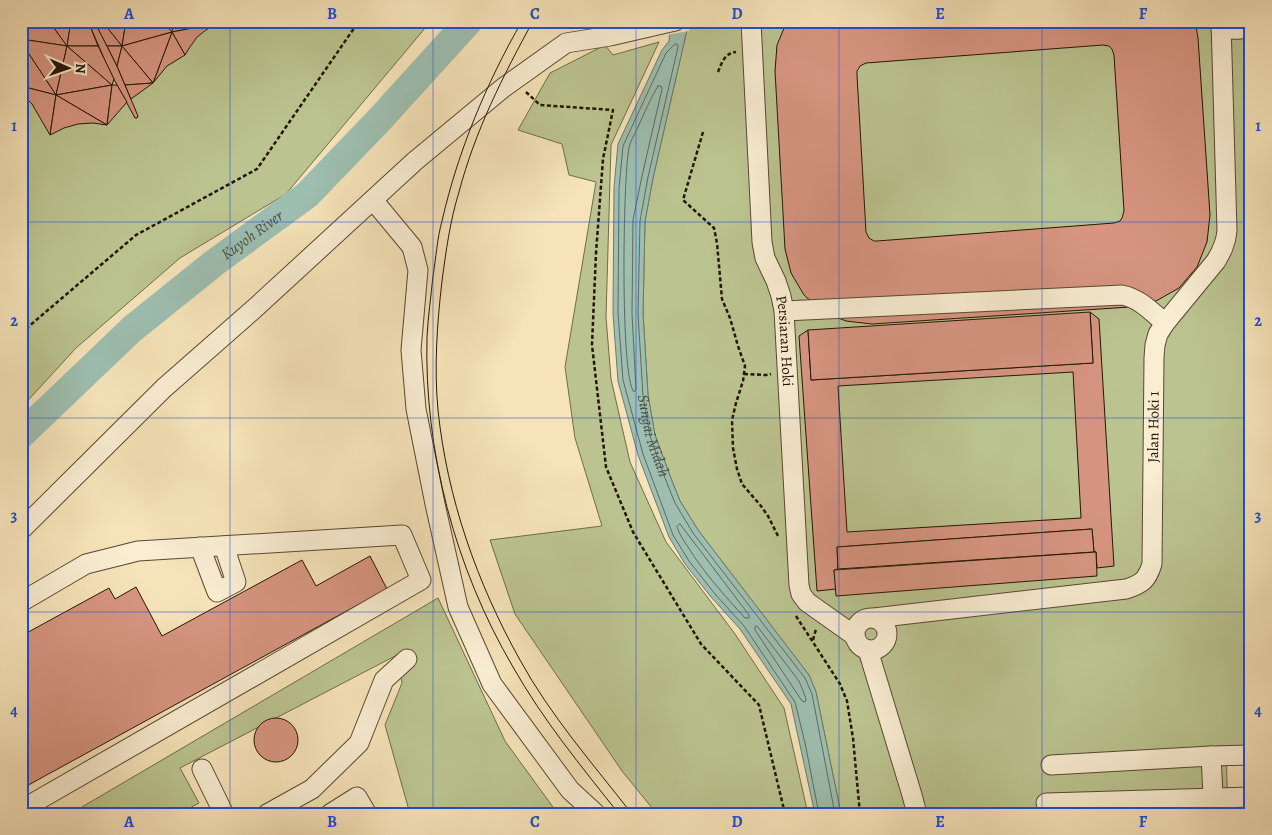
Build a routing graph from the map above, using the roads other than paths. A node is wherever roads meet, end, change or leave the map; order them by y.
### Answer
1 (675, 21) edge
2 (751, 21) edge
3 (1221, 25) edge
4 (1251, 25) edge
5 (373, 200) junction
6 (784, 311) junction
7 (1165, 323) junction
8 (21, 530) edge
9 (224, 546) junction
10 (200, 547) junction
11 (21, 602) edge
12 (874, 618) junction
13 (855, 636) junction
14 (868, 650) junction
15 (407, 659) dead end
16 (1249, 747) edge
17 (1211, 756) junction
18 (1051, 765) dead end
19 (202, 769) dead end
20 (912, 795) junction
21 (1251, 798) edge
22 (1046, 803) dead end
23 (1213, 806) edge
24 (21, 810) edge
25 (221, 813) edge
26 (267, 814) edge
27 (330, 814) edge
28 (367, 814) edge
29 (596, 814) edge
30 (917, 814) edge
31 (923, 814) edge

1 - 5 street
2 - 6 street, Persiaran Hoki
3 - 4 street
3 - 7 street, Jalan Hoki 1
5 - 8 street
5 - 29 street
6 - 7 street
6 - 13 street, Persiaran Hoki
7 - 12 street, Jalan Hoki 1
9 - 10 street
9 - 10 street
9 - 24 street
10 - 11 street
12 - 13 street
12 - 14 street
13 - 14 street
14 - 20 street
15 - 26 street
16 - 17 street
17 - 18 street
17 - 23 street
19 - 25 street
20 - 30 street
20 - 31 street
21 - 23 street
22 - 23 street
27 - 28 street

